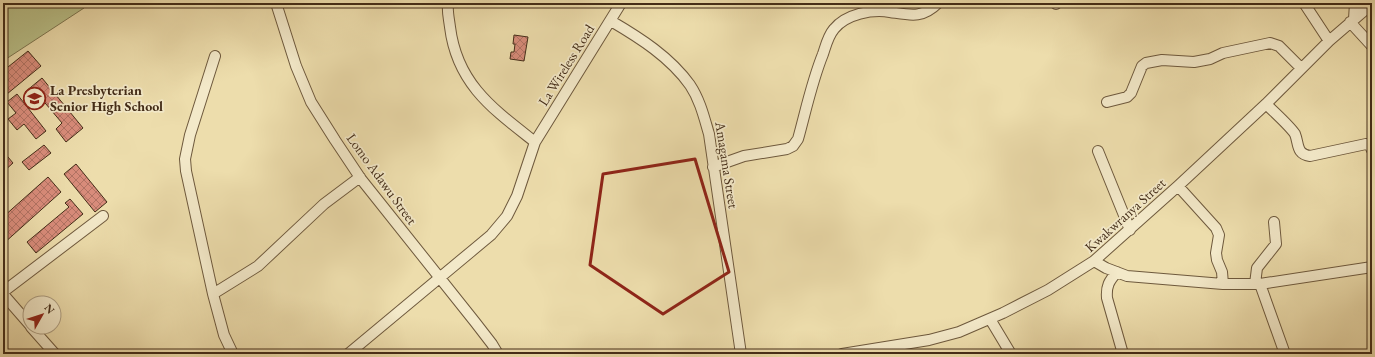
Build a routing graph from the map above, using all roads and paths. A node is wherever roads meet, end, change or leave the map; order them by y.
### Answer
1 (276, 3) edge
2 (448, 3) edge
3 (621, 3) edge
4 (938, 3) edge
5 (1304, 3) edge
6 (1355, 3) edge
7 (1372, 4) edge
8 (611, 21) junction
9 (1352, 21) junction
10 (1329, 41) junction
11 (1372, 46) edge
12 (215, 56) dead end
13 (1301, 68) junction
14 (1107, 102) dead end
15 (1266, 104) junction
16 (535, 142) junction
17 (1372, 150) edge
18 (1098, 151) dead end
19 (713, 167) junction
20 (360, 177) junction
21 (1178, 186) junction
22 (103, 216) dead end
23 (1274, 222) dead end
24 (1130, 230) junction
25 (1094, 261) junction
26 (1372, 267) edge
27 (1117, 272) junction
28 (440, 279) junction
29 (1223, 284) junction
30 (1258, 284) junction
31 (3, 293) edge
32 (213, 294) junction
33 (22, 315) edge
34 (990, 319) junction
35 (39, 335) edge
36 (352, 353) edge
37 (55, 354) edge
38 (233, 354) edge
39 (498, 354) edge
40 (741, 354) edge
41 (842, 354) edge
42 (1011, 354) edge
43 (1123, 354) edge
44 (1285, 354) edge

1 - 20 street, Lomo Adawu Street
2 - 16 street
3 - 8 street, La Wireless Road
4 - 19 street
5 - 10 street
6 - 9 street
7 - 9 street, Kwakwranya Street
8 - 16 street, La Wireless Road
8 - 19 street, Amagama Street
9 - 10 street, Kwakwranya Street
9 - 11 street
10 - 13 street, Kwakwranya Street
12 - 32 street
13 - 14 street
13 - 15 street, Kwakwranya Street
15 - 17 street
15 - 21 street, Kwakwranya Street
16 - 28 street, La Wireless Road
18 - 24 street
19 - 40 street, Amagama Street
20 - 28 street, Lomo Adawu Street
20 - 32 street
21 - 24 street, Kwakwranya Street
21 - 29 street
22 - 31 street
23 - 30 street
24 - 25 street, Kwakwranya Street
25 - 27 street
25 - 34 street, Kwakwranya Street
26 - 30 street
27 - 29 street
27 - 43 street
28 - 36 street, La Wireless Road
28 - 39 street, Lomo Adawu Street
29 - 30 street
30 - 44 street
31 - 33 street
32 - 38 street
34 - 41 street, Kwakwranya Street
34 - 42 street
35 - 37 street

